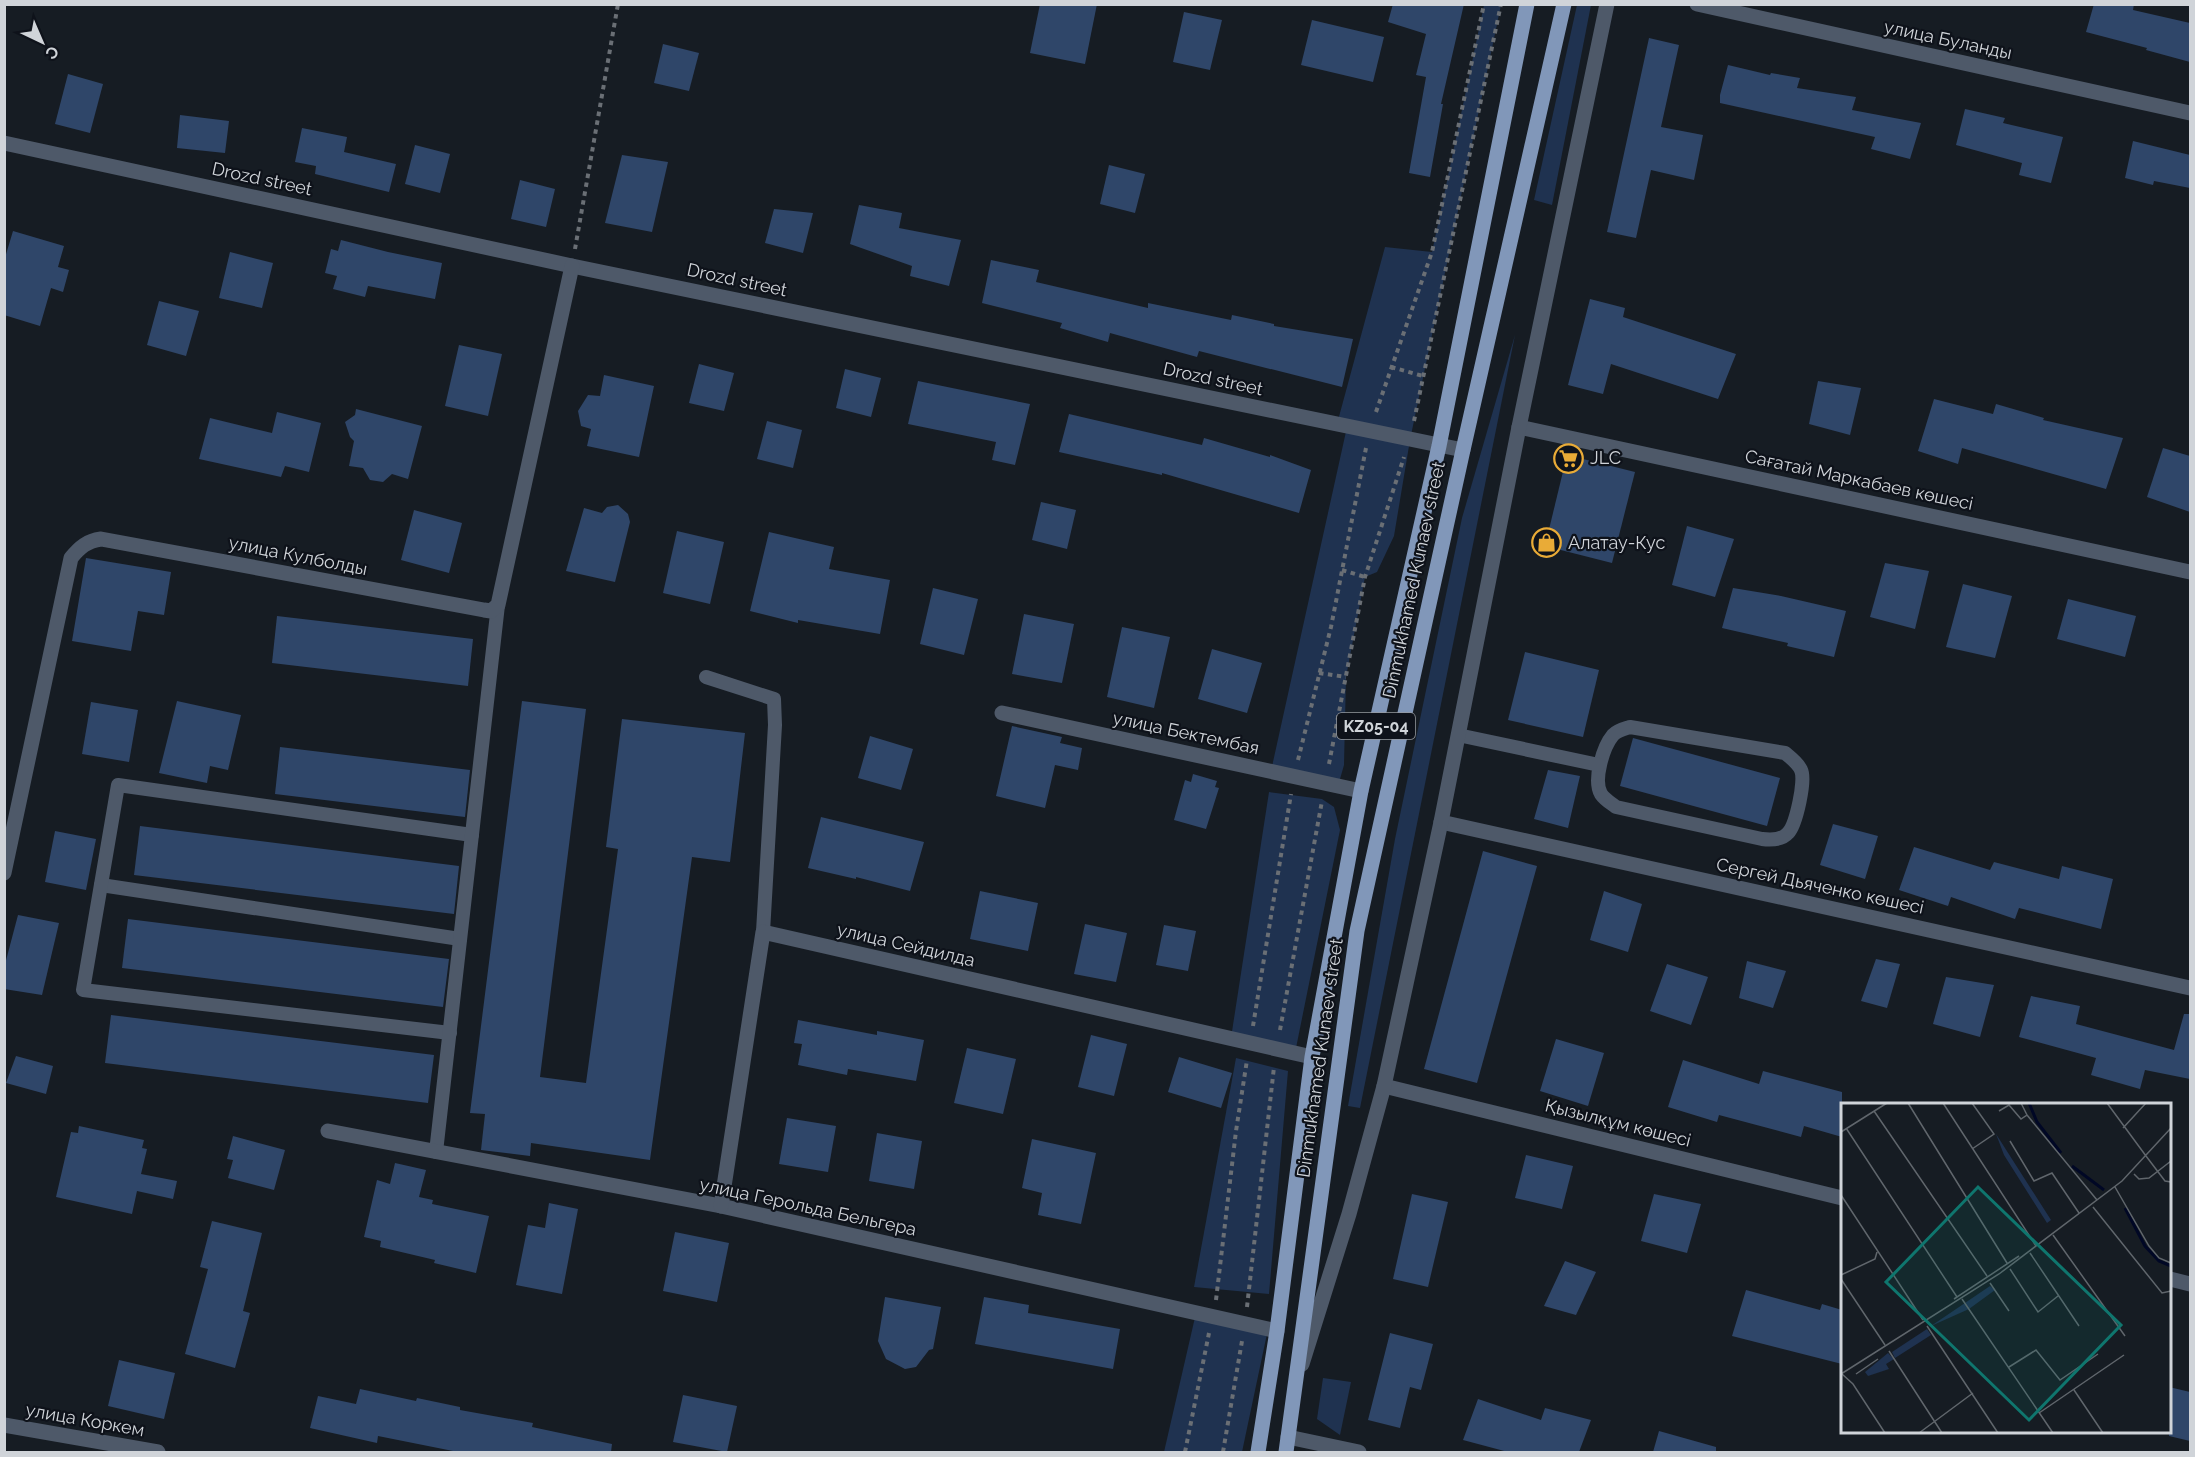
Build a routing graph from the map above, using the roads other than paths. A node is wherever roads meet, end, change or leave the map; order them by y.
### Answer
1 (1527, 4) edge
2 (1564, 4) edge
3 (1607, 4) edge
4 (1697, 4) edge
5 (2190, 113) edge
6 (4, 143) edge
7 (572, 266) junction
8 (1519, 427) junction
9 (1439, 446) junction
10 (1463, 450) junction
11 (2190, 572) edge
12 (498, 605) junction
13 (706, 677) dead end
14 (1002, 713) dead end
15 (1458, 735) junction
16 (1599, 765) junction
17 (1361, 791) junction
18 (1440, 822) junction
19 (472, 835) junction
20 (4, 873) edge
21 (101, 885) junction
22 (763, 932) junction
23 (460, 939) junction
24 (2190, 988) edge
25 (450, 1033) junction
26 (1312, 1057) junction
27 (1384, 1086) junction
28 (328, 1131) dead end
29 (436, 1152) junction
30 (1841, 1198) edge
31 (721, 1206) junction
32 (2171, 1279) edge
33 (2190, 1284) edge
34 (1277, 1331) junction
35 (1296, 1387) junction
36 (4, 1425) edge
37 (1287, 1445) edge
38 (158, 1452) edge
39 (1258, 1452) edge
40 (1359, 1452) edge

1 - 9 main road, Dinmukhamed Kunaev street / KZ05-04
2 - 10 main road, Dinmukhamed Kunaev street / KZ05-04
3 - 8 street
4 - 5 street, улица Буланды
6 - 7 street, Drozd street
7 - 9 street, Drozd street
7 - 12 street
8 - 11 street, Сағатай Маркабаев көшесі
8 - 15 street
9 - 10 street, Drozd street
9 - 17 main road, Dinmukhamed Kunaev street / KZ05-04
10 - 35 main road, Dinmukhamed Kunaev street / KZ05-04
12 - 19 lane
12 - 20 street, улица Кулболды
13 - 22 lane
14 - 17 street, улица Бектембая
15 - 16 lane
15 - 18 street
16 - 16 lane
17 - 26 main road, Dinmukhamed Kunaev street / KZ05-04
18 - 24 street, Сергей Дьяченко көшесі
18 - 27 street
19 - 21 lane
19 - 23 lane
21 - 23 lane
21 - 25 lane
22 - 26 street, улица Сейдилда
22 - 31 street
23 - 25 lane
25 - 29 lane
26 - 34 main road, Dinmukhamed Kunaev street / KZ05-04
27 - 30 street, Қызылқұм көшесі
27 - 35 street
28 - 29 street, улица Герольда Бельгера
29 - 31 street, улица Герольда Бельгера
31 - 34 street, улица Герольда Бельгера
32 - 33 street
34 - 39 main road, Dinmukhamed Kunaev street / KZ05-04
35 - 37 main road, Dinmukhamed Kunaev street / KZ05-04
36 - 38 street, улица Коркем
37 - 40 street

